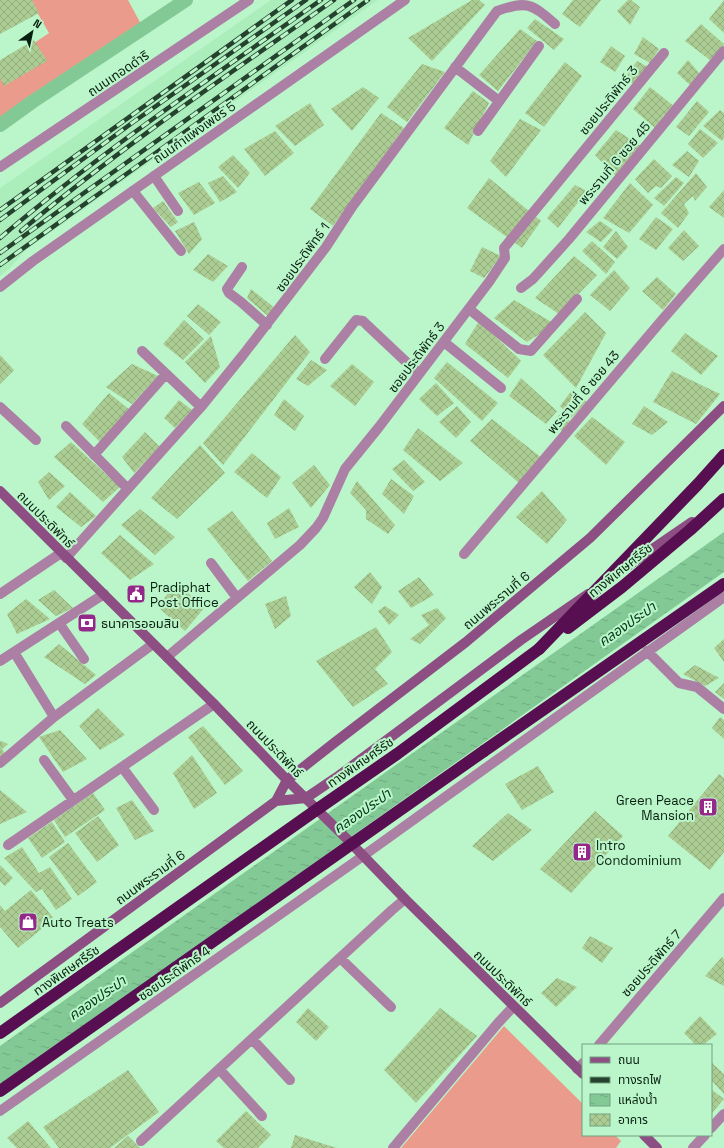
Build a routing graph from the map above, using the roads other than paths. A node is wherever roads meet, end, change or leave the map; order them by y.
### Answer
1 (249, 0) edge
2 (405, 0) edge
3 (555, 24) dead end
4 (539, 46) dead end
5 (724, 51) edge
6 (664, 54) dead end
7 (455, 66) junction
8 (499, 101) junction
9 (478, 131) dead end
10 (0, 167) edge
11 (154, 176) junction
12 (133, 191) junction
13 (178, 211) dead end
14 (724, 249) edge
15 (181, 251) dead end
16 (242, 267) dead end
17 (0, 287) edge
18 (521, 288) dead end
19 (577, 300) dead end
20 (469, 309) junction
21 (267, 325) junction
22 (444, 342) junction
23 (142, 351) dead end
24 (325, 359) dead end
25 (166, 374) junction
26 (419, 374) junction
27 (501, 388) dead end
28 (724, 406) edge
29 (0, 407) edge
30 (200, 407) junction
31 (66, 426) dead end
32 (36, 440) dead end
33 (94, 455) junction
34 (724, 455) edge
35 (128, 489) junction
36 (0, 491) edge
37 (724, 499) edge
38 (464, 554) dead end
39 (63, 555) junction
40 (211, 563) dead end
41 (724, 584) edge
42 (0, 594) edge
43 (104, 594) junction
44 (724, 597) edge
45 (237, 598) junction
46 (59, 623) junction
47 (153, 644) junction
48 (539, 649) junction
49 (647, 651) junction
50 (14, 652) junction
51 (167, 657) junction
52 (84, 659) dead end
53 (0, 661) edge
54 (214, 704) junction
55 (724, 709) edge
56 (54, 717) junction
57 (44, 760) dead end
58 (0, 763) edge
59 (122, 767) junction
60 (287, 780) junction
61 (306, 798) junction
62 (73, 800) junction
63 (276, 801) junction
64 (154, 810) dead end
65 (8, 845) dead end
66 (362, 856) junction
67 (724, 898) edge
68 (405, 900) junction
69 (340, 958) junction
70 (0, 1003) edge
71 (391, 1007) dead end
72 (513, 1007) junction
73 (0, 1033) edge
74 (252, 1039) junction
75 (600, 1044) edge
76 (219, 1069) junction
77 (581, 1069) edge
78 (290, 1080) dead end
79 (0, 1091) edge
80 (0, 1111) edge
81 (724, 1114) edge
82 (262, 1116) dead end
83 (712, 1127) edge
84 (645, 1136) edge
85 (704, 1136) edge
86 (141, 1141) dead end
87 (393, 1148) edge
88 (657, 1148) edge
89 (693, 1148) edge

1 - 10 street, ถนนเทอดดำริ
2 - 11 street, ถนนกำแพงเพชร 5
3 - 7 street, ซอยประดิพัทธ์ 1
4 - 8 street
5 - 18 street, พระรามที่ 6 ซอย 45
6 - 20 street, ซอยประดิพัทธ์ 3
7 - 8 street
7 - 21 street, ซอยประดิพัทธ์ 1
8 - 9 street
11 - 12 street, ถนนกำแพงเพชร 5
11 - 13 street
12 - 15 street
12 - 17 street, ถนนกำแพงเพชร 5
14 - 38 street, พระรามที่ 6 ซอย 43
16 - 21 street
19 - 20 street
20 - 22 street, ซอยประดิพัทธ์ 3
21 - 30 street, ซอยประดิพัทธ์ 1
22 - 26 street, ซอยประดิพัทธ์ 3
22 - 27 street
23 - 25 street
24 - 26 street
25 - 30 street
25 - 33 street
26 - 45 street, ซอยประดิพัทธ์ 3
28 - 60 main road, ถนนพระรามที่ 6
29 - 32 street
30 - 35 street, ซอยประดิพัทธ์ 1
31 - 33 street
33 - 35 street
34 - 48 highway, bridge
35 - 39 street, ซอยประดิพัทธ์ 1
36 - 39 main road, ถนนประดิพัทธ์
37 - 48 highway, ทางพิเศษศรีรัช, bridge
37 - 61 main road
39 - 42 street, ซอยประดิพัทธ์ 1
39 - 43 main road, ถนนประดิพัทธ์
40 - 45 street
41 - 79 highway, bridge
43 - 46 street
43 - 47 main road, ถนนประดิพัทธ์
44 - 49 street, ซอยประดิพัทธ์ 4
45 - 51 street, ซอยประดิพัทธ์ 3
46 - 50 street
46 - 52 street
47 - 51 main road, ถนนประดิพัทธ์
47 - 56 street
48 - 73 highway, ทางพิเศษศรีรัช, bridge
49 - 55 street
49 - 66 street, ซอยประดิพัทธ์ 4
50 - 53 street
50 - 56 street
51 - 54 main road, ถนนประดิพัทธ์
54 - 59 street
54 - 60 main road, ถนนประดิพัทธ์
56 - 58 street
57 - 62 street
59 - 62 street
59 - 64 street
60 - 61 main road, ถนนประดิพัทธ์
60 - 63 main road, ถนนพระรามที่ 6
61 - 63 main road
61 - 66 main road, ถนนประดิพัทธ์
62 - 65 street
63 - 70 main road, ถนนพระรามที่ 6
66 - 68 main road, ถนนประดิพัทธ์
66 - 80 street, ซอยประดิพัทธ์ 4
67 - 75 street, ซอยประดิพัทธ์ 7
68 - 69 street
68 - 72 main road, ถนนประดิพัทธ์
69 - 71 street
69 - 74 street
72 - 77 main road, ถนนประดิพัทธ์
72 - 87 street
74 - 76 street
74 - 78 street
76 - 82 street
76 - 86 street
81 - 83 street
84 - 88 main road
85 - 89 street

